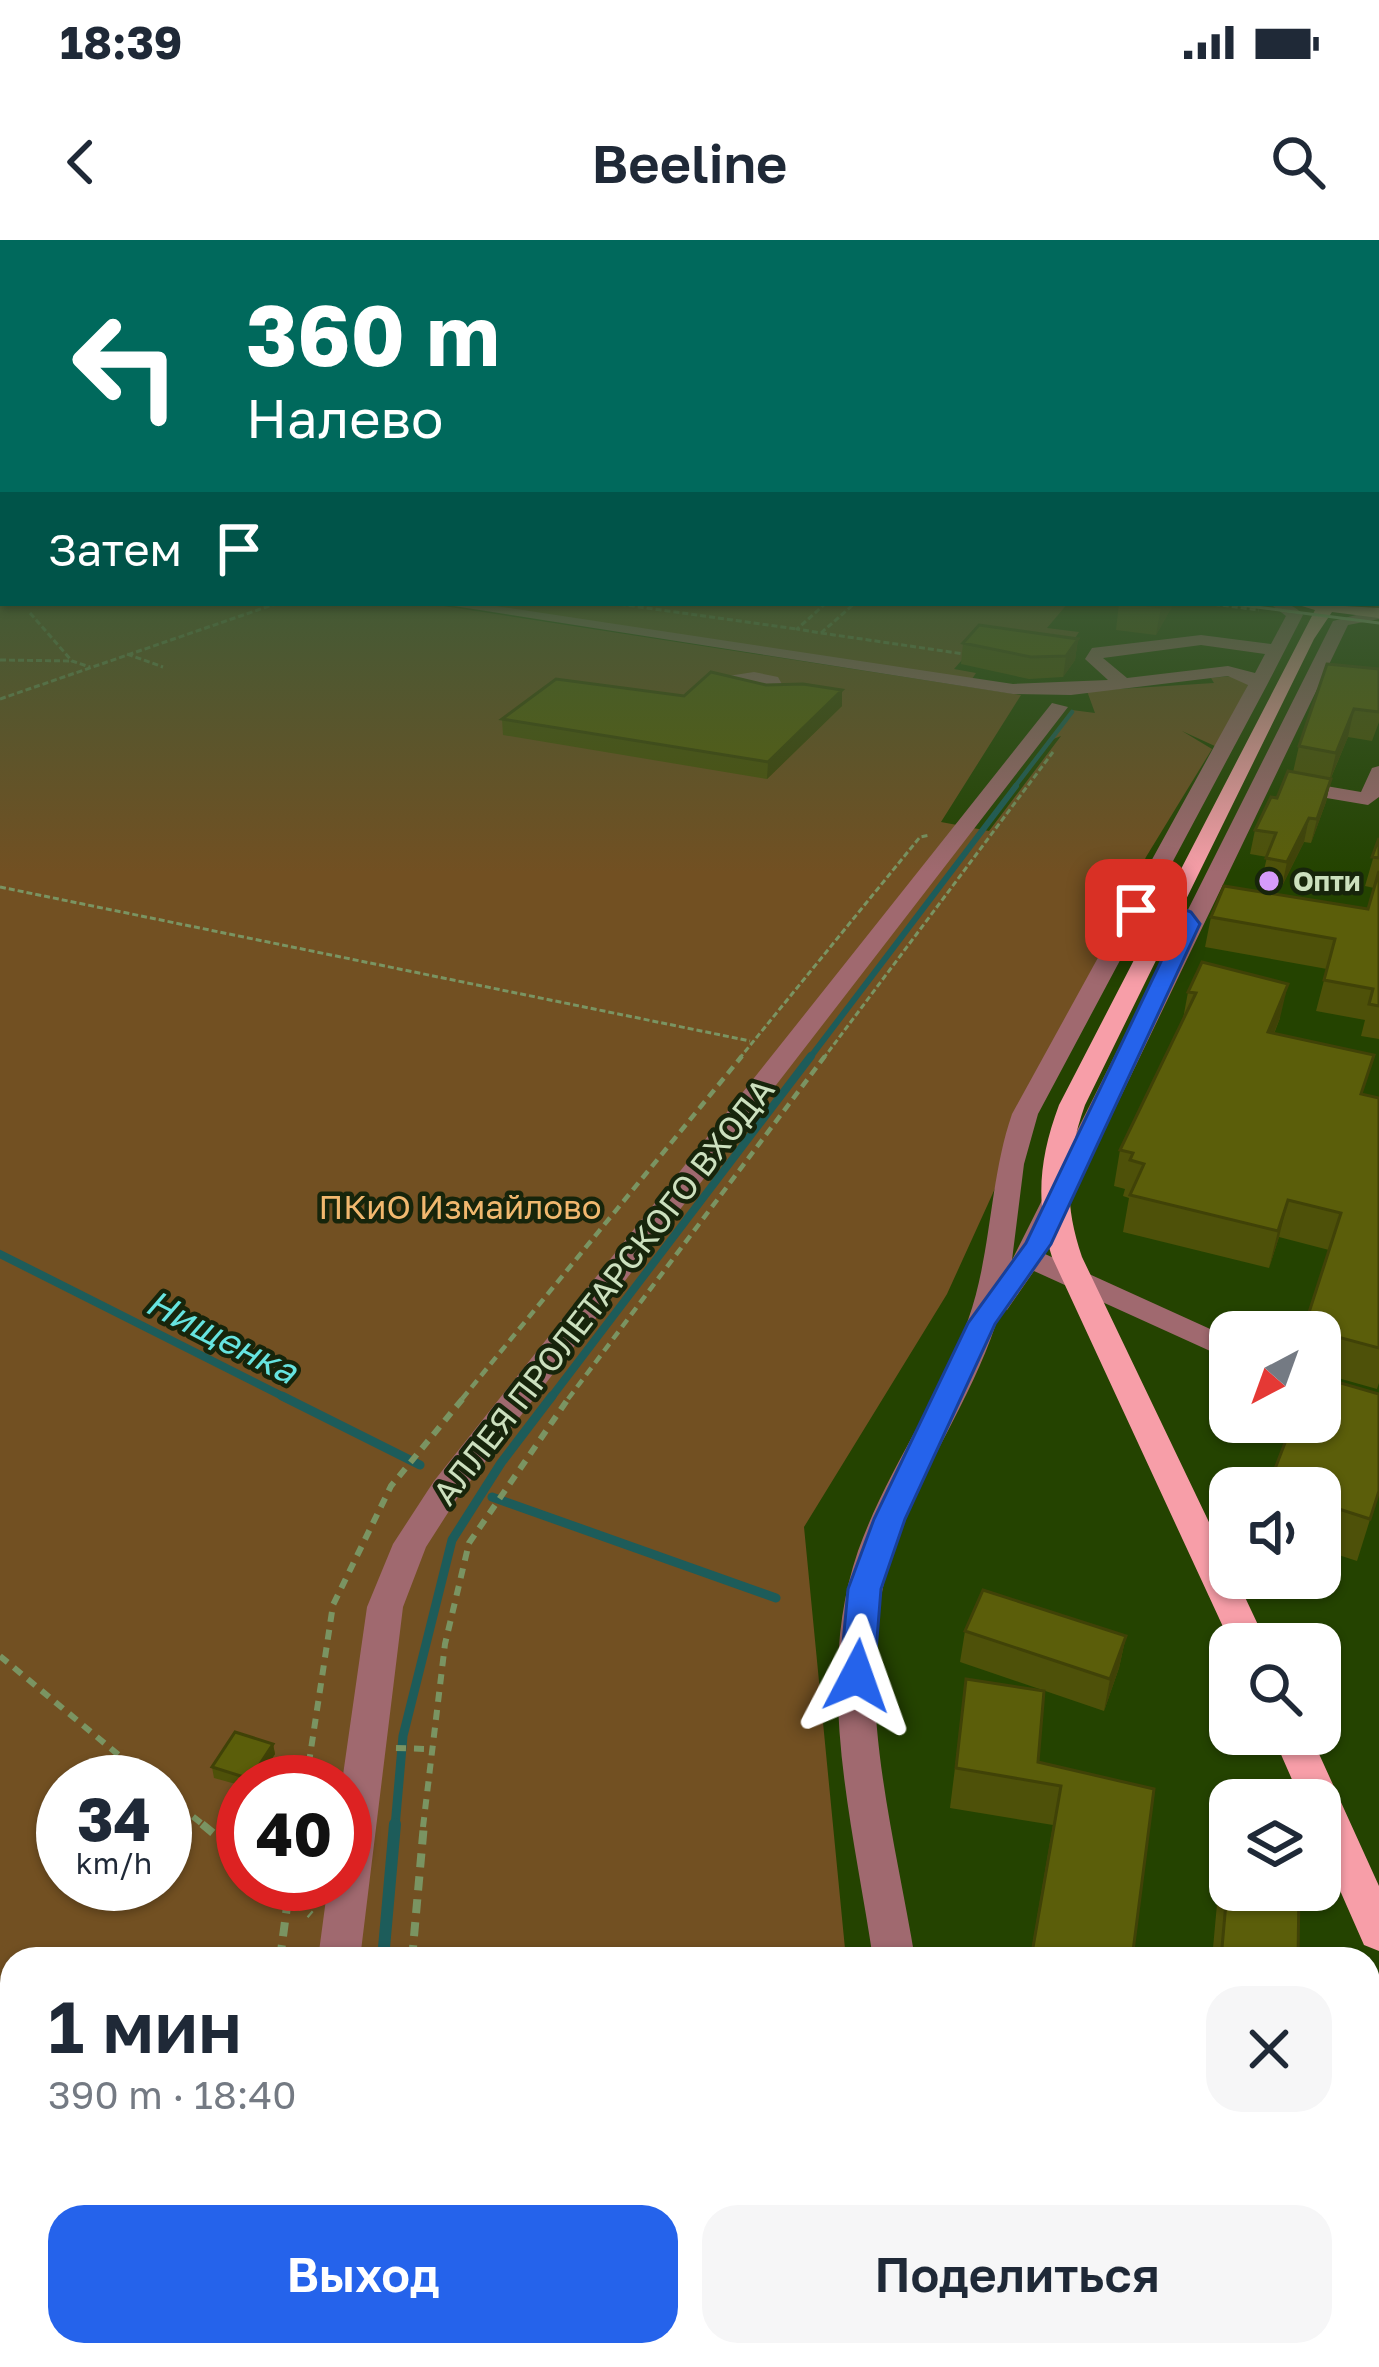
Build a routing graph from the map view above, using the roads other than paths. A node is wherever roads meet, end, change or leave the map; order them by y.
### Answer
1 (765, 673) edge
2 (907, 673) edge
3 (1111, 673) edge
4 (1210, 673) edge
5 (1236, 673) edge
6 (1264, 673) edge
7 (1288, 673) edge
8 (1314, 673) edge
9 (761, 677) dead end
10 (1310, 680) junction
11 (1124, 684) junction
12 (1340, 684) edge
13 (1258, 685) junction
14 (1064, 709) junction
15 (1379, 772) edge
16 (1205, 782) junction
17 (1259, 786) junction
18 (1130, 915) junction
19 (1190, 924) junction
20 (1029, 1258) junction
21 (982, 1323) junction
22 (1209, 1340) edge
23 (1239, 1623) edge
24 (1300, 1755) edge
25 (1379, 1932) edge
26 (340, 1947) edge
27 (892, 1947) edge

1 - 9 street
2 - 14 street
3 - 11 street
4 - 11 street
5 - 13 street
6 - 13 street
7 - 23 main road
8 - 10 street
10 - 12 street
10 - 17 street
11 - 14 street
13 - 16 street
14 - 26 street, АЛЛЕЯ ПРОЛЕТАРСКОГО ВХОДА
15 - 17 street
16 - 17 street
16 - 18 street
17 - 19 street
18 - 19 street
18 - 21 street
19 - 20 street
20 - 21 street
20 - 22 street
21 - 27 street
24 - 25 main road

